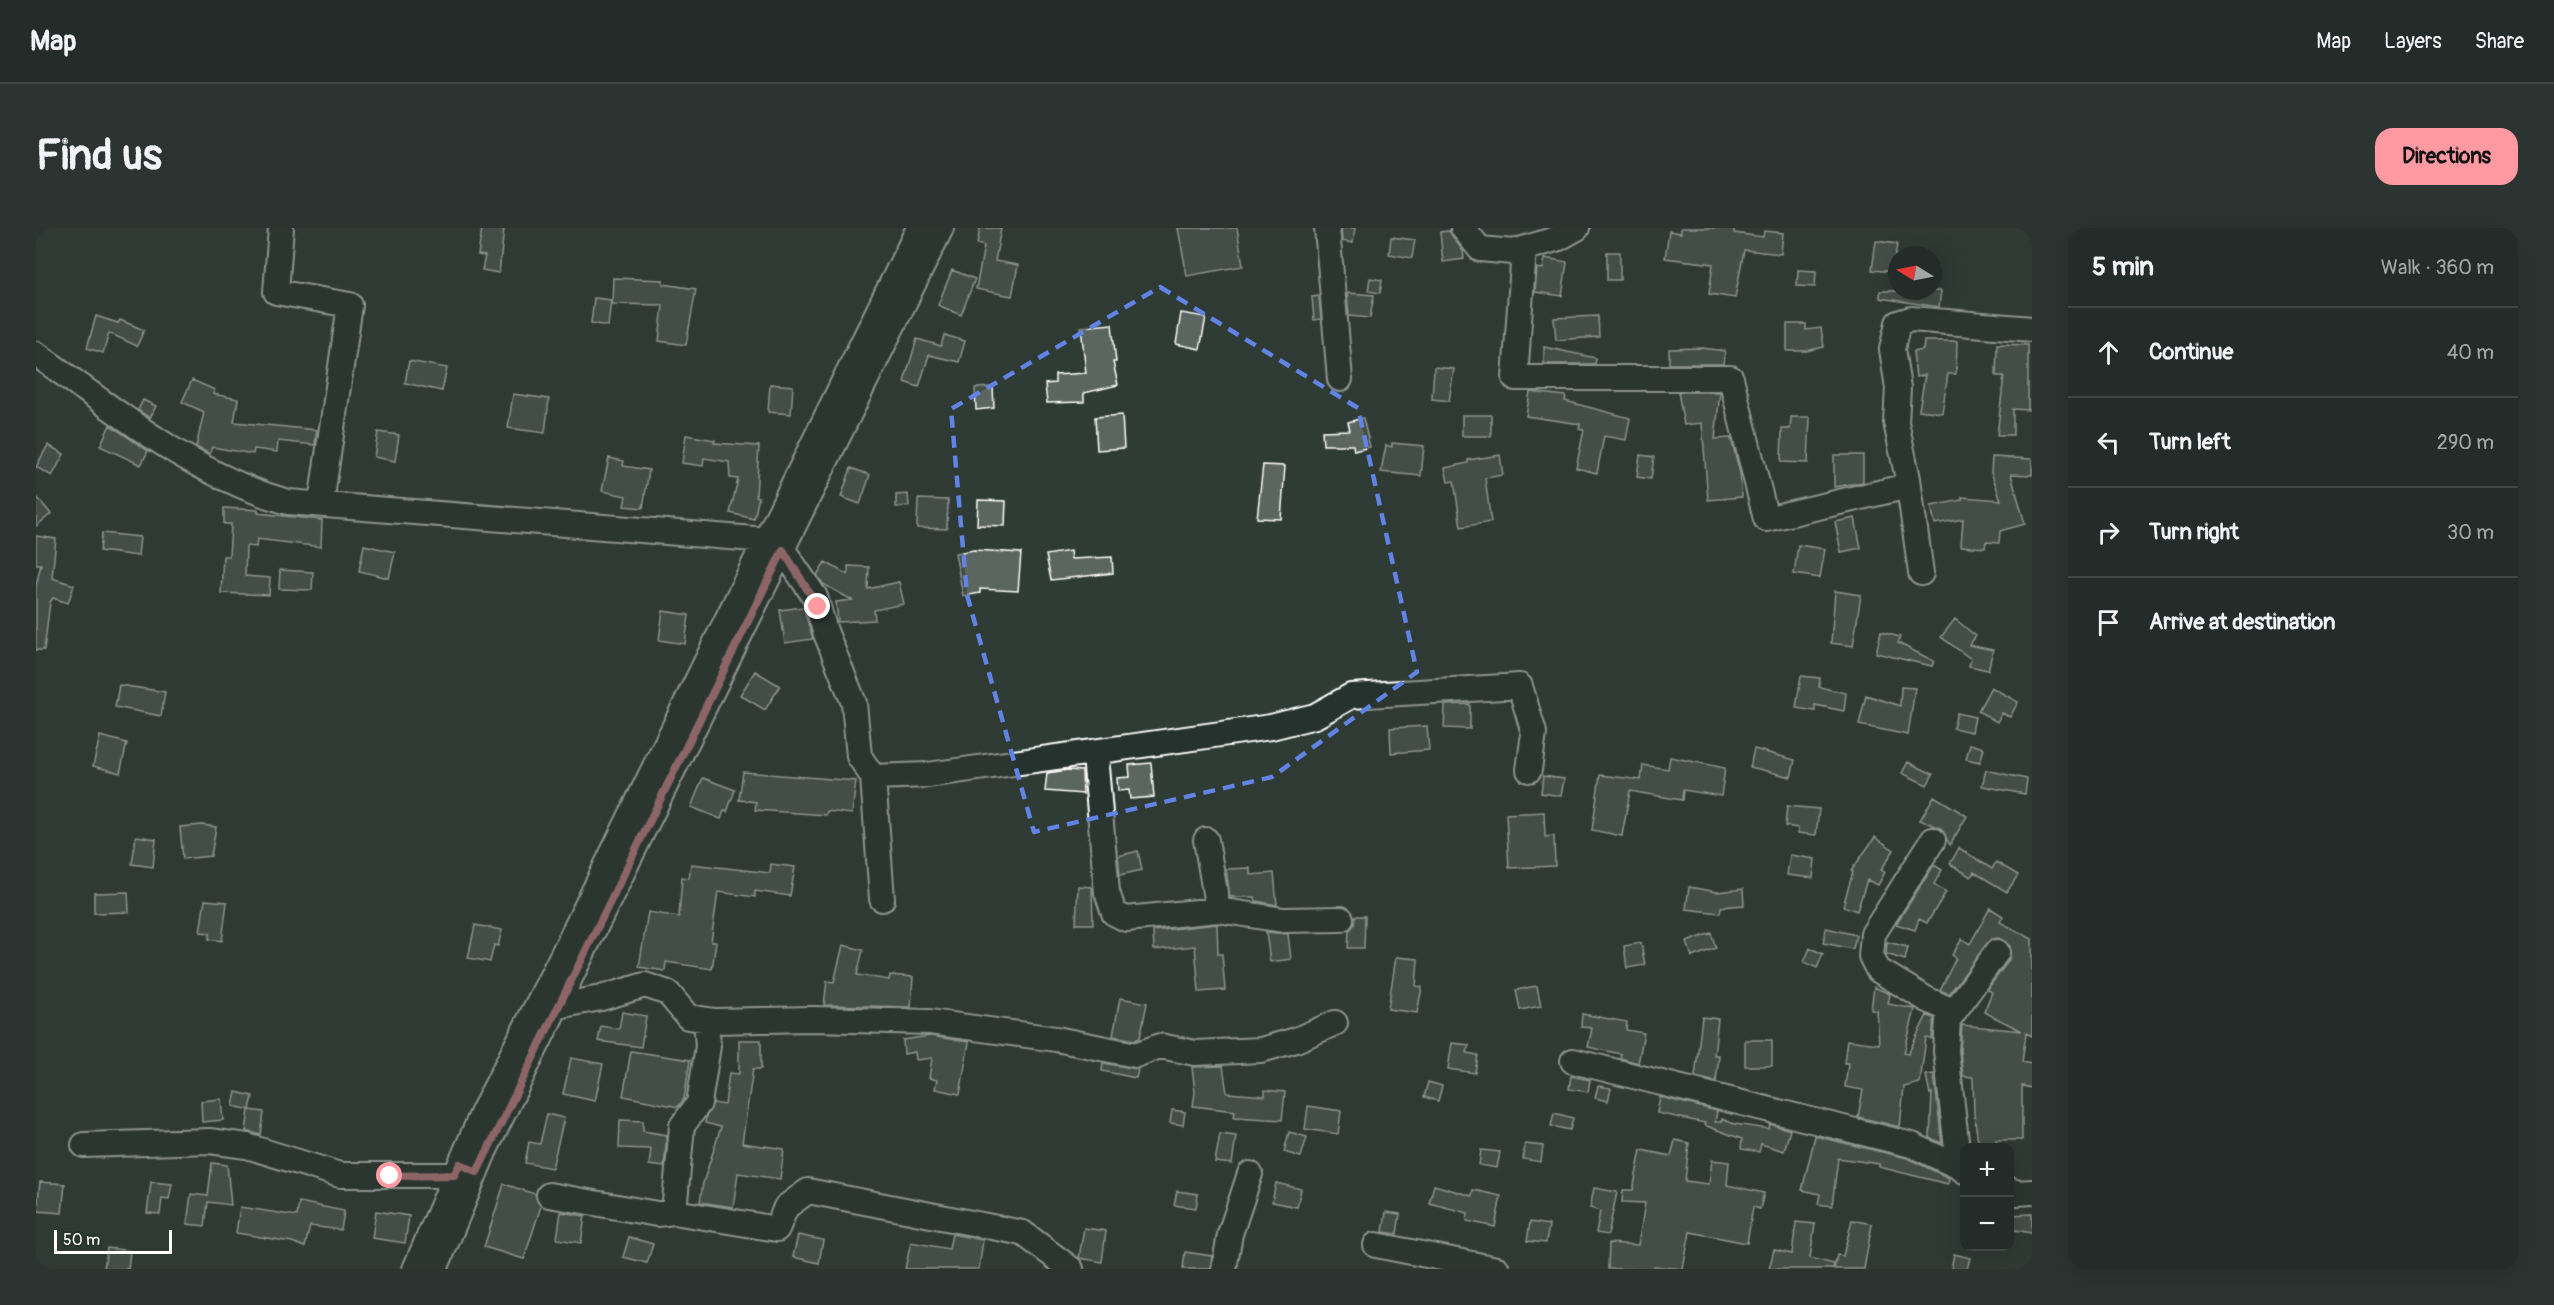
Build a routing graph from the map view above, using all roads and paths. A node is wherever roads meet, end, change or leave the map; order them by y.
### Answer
1 (281, 228) edge
2 (919, 228) edge
3 (941, 228) edge
4 (1327, 228) edge
5 (1464, 228) edge
6 (1577, 228) edge
7 (1524, 249) junction
8 (2032, 330) edge
9 (36, 354) edge
10 (1340, 379) dead end
11 (1908, 479) junction
12 (321, 503) junction
13 (775, 545) junction
14 (1922, 573) dead end
15 (1099, 751) junction
16 (1528, 770) dead end
17 (873, 777) junction
18 (1206, 840) dead end
19 (1933, 840) dead end
20 (882, 899) dead end
21 (1218, 910) junction
22 (1341, 919) dead end
23 (1997, 952) dead end
24 (558, 1006) junction
25 (1952, 1011) junction
26 (706, 1020) junction
27 (1335, 1023) dead end
28 (1573, 1061) dead end
29 (84, 1145) dead end
30 (1960, 1154) edge
31 (1960, 1168) edge
32 (464, 1170) junction
33 (1250, 1174) dead end
34 (2014, 1192) edge
35 (2032, 1192) edge
36 (549, 1195) dead end
37 (674, 1212) junction
38 (1376, 1245) dead end
39 (415, 1269) edge
40 (435, 1269) edge
41 (1071, 1269) edge
42 (1224, 1269) edge
43 (1497, 1269) edge

1 - 12 street
2 - 13 street
3 - 13 street
4 - 10 street
5 - 7 street
6 - 7 street
7 - 11 street
8 - 11 street
9 - 12 street
11 - 14 street
12 - 13 street
13 - 17 street
13 - 24 street
13 - 32 street
15 - 16 street
15 - 17 street
15 - 21 street
17 - 20 street
18 - 21 street
19 - 25 street
21 - 22 street
23 - 25 street
24 - 26 street
24 - 32 street
25 - 30 street
26 - 27 street
26 - 37 street
28 - 31 street
29 - 32 street
32 - 39 street
32 - 40 street
33 - 42 street
34 - 35 street
36 - 37 street
37 - 41 street
38 - 43 street

